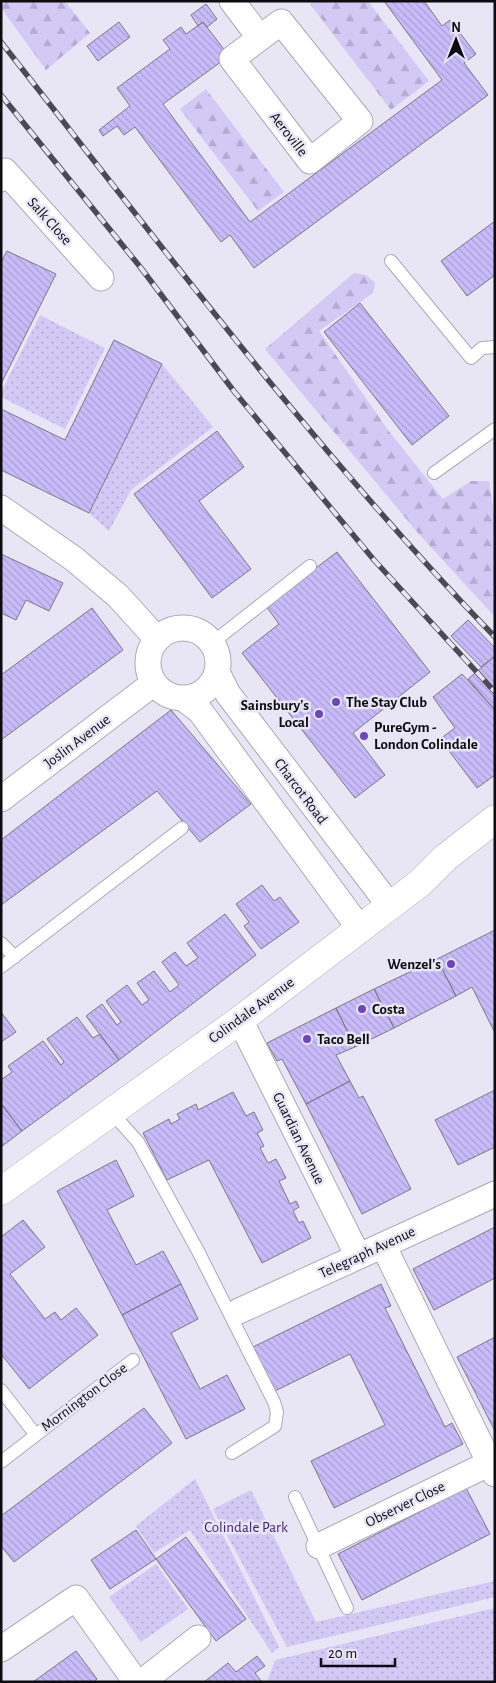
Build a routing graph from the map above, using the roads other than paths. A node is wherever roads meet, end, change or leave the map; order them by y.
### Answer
1 (232, 1) edge
2 (260, 38) junction
3 (1, 179) edge
4 (390, 260) dead end
5 (101, 278) dead end
6 (495, 347) edge
7 (495, 429) edge
8 (434, 473) dead end
9 (1, 508) edge
10 (310, 566) dead end
11 (157, 639) junction
12 (212, 642) junction
13 (217, 672) junction
14 (154, 683) junction
15 (184, 699) junction
16 (1, 799) edge
17 (495, 820) edge
18 (182, 828) dead end
19 (390, 906) junction
20 (360, 929) junction
21 (1, 943) edge
22 (15, 957) junction
23 (1, 967) edge
24 (240, 1020) junction
25 (112, 1113) junction
26 (1, 1191) edge
27 (495, 1194) edge
28 (383, 1246) junction
29 (358, 1256) junction
30 (239, 1311) dead end
31 (133, 1360) dead end
32 (1, 1390) edge
33 (35, 1434) junction
34 (232, 1453) dead end
35 (1, 1462) edge
36 (492, 1468) edge
37 (295, 1497) dead end
38 (320, 1546) junction
39 (348, 1608) dead end
40 (198, 1638) dead end
41 (1, 1649) edge
42 (136, 1682) edge
43 (142, 1682) edge

1 - 2 street
2 - 2 street, Aeroville
3 - 5 street, Salk Close
4 - 6 lane
7 - 8 lane
9 - 11 street
10 - 12 lane
11 - 12 street
11 - 14 street
12 - 13 street, Charcot Road
13 - 15 street
13 - 19 street, Charcot Road
14 - 15 street
14 - 16 street, Joslin Avenue
15 - 20 street
17 - 19 street, Colindale Avenue
18 - 22 lane
19 - 20 street, Colindale Avenue
20 - 24 street, Colindale Avenue
21 - 22 lane
22 - 23 lane
24 - 25 street, Colindale Avenue
24 - 29 street, Guardian Avenue
25 - 26 street, Colindale Avenue
25 - 34 lane
27 - 28 street, Telegraph Avenue
28 - 29 street, Telegraph Avenue
28 - 36 street
29 - 30 street, Telegraph Avenue
31 - 33 lane, Mornington Close
32 - 33 lane, Mornington Close
33 - 35 lane, Mornington Close
36 - 38 street, Observer Close
37 - 38 lane
38 - 39 lane
40 - 43 street
41 - 42 street

